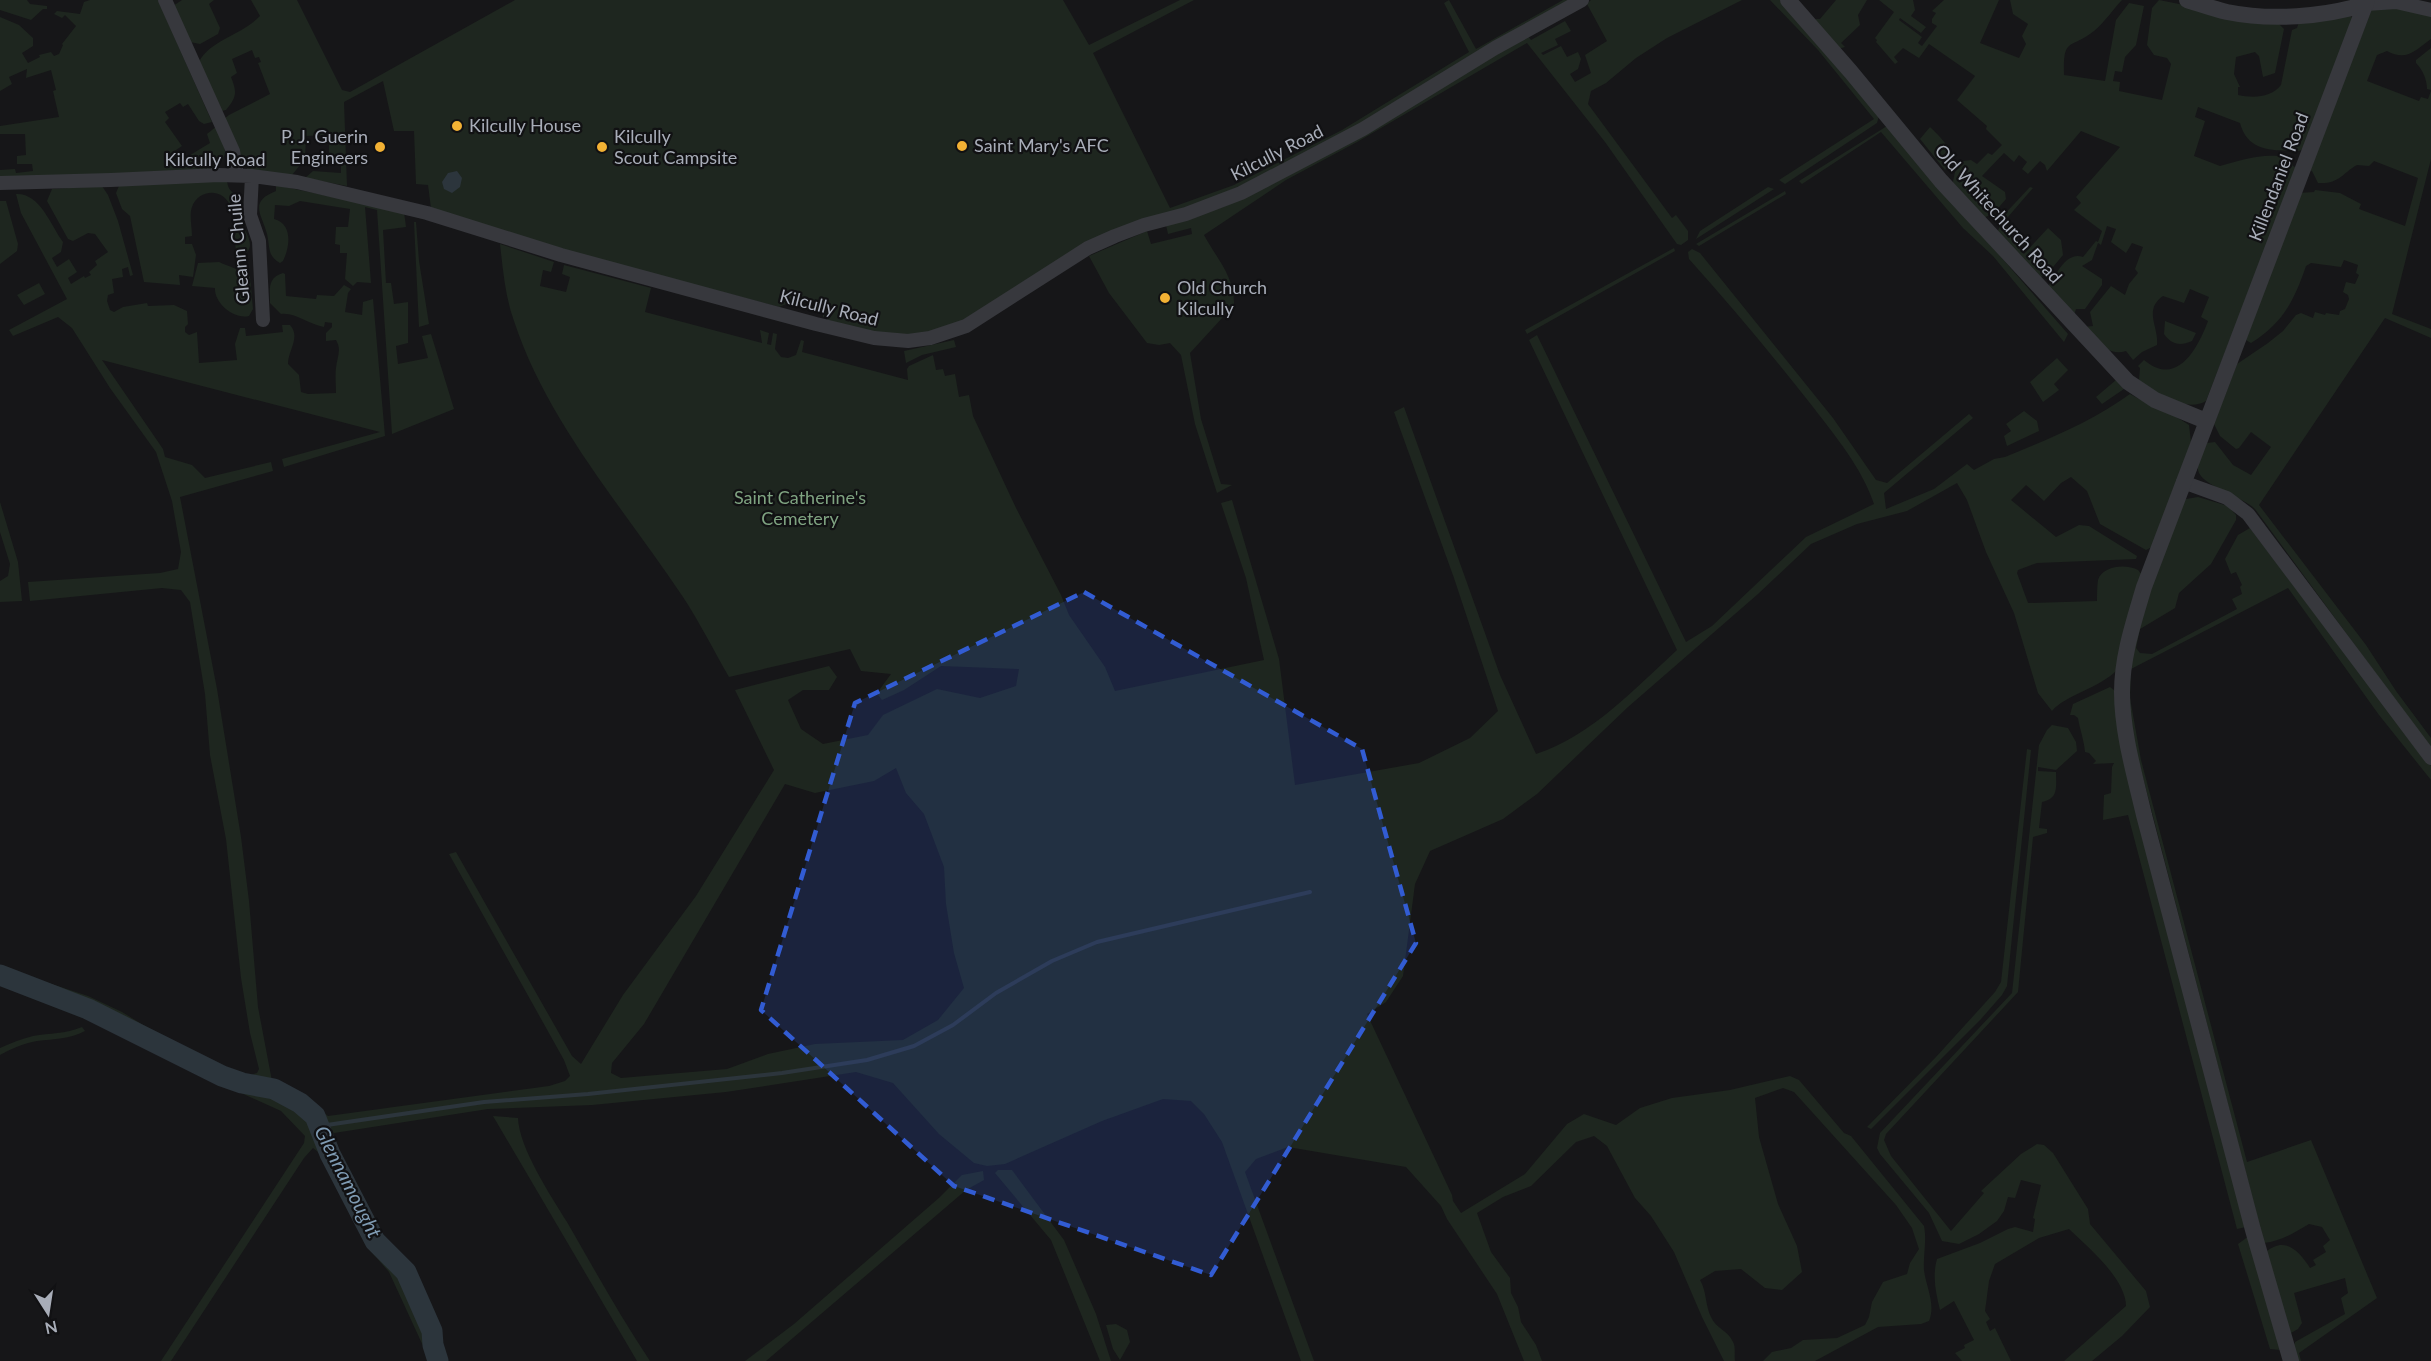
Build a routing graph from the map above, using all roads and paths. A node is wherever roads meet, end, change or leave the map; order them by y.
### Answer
1 (165, 0) edge
2 (1581, 0) edge
3 (1788, 0) edge
4 (2187, 0) edge
5 (2367, 2) edge
6 (2431, 10) edge
7 (237, 175) junction
8 (252, 176) junction
9 (0, 183) edge
10 (263, 320) dead end
11 (2206, 421) junction
12 (2183, 482) junction
13 (2431, 758) edge
14 (2290, 1361) edge

1 - 7 street
2 - 8 street, Kilcully Road
3 - 11 street, Old Whitechurch Road
4 - 5 street
5 - 6 street
5 - 11 street, Killendaniel Road
7 - 8 street, Kilcully Road
7 - 9 street, Kilcully Road
8 - 10 street, Gleann Chuile
11 - 12 street, Killendaniel Road
12 - 13 street
12 - 14 street, Killendaniel Road

